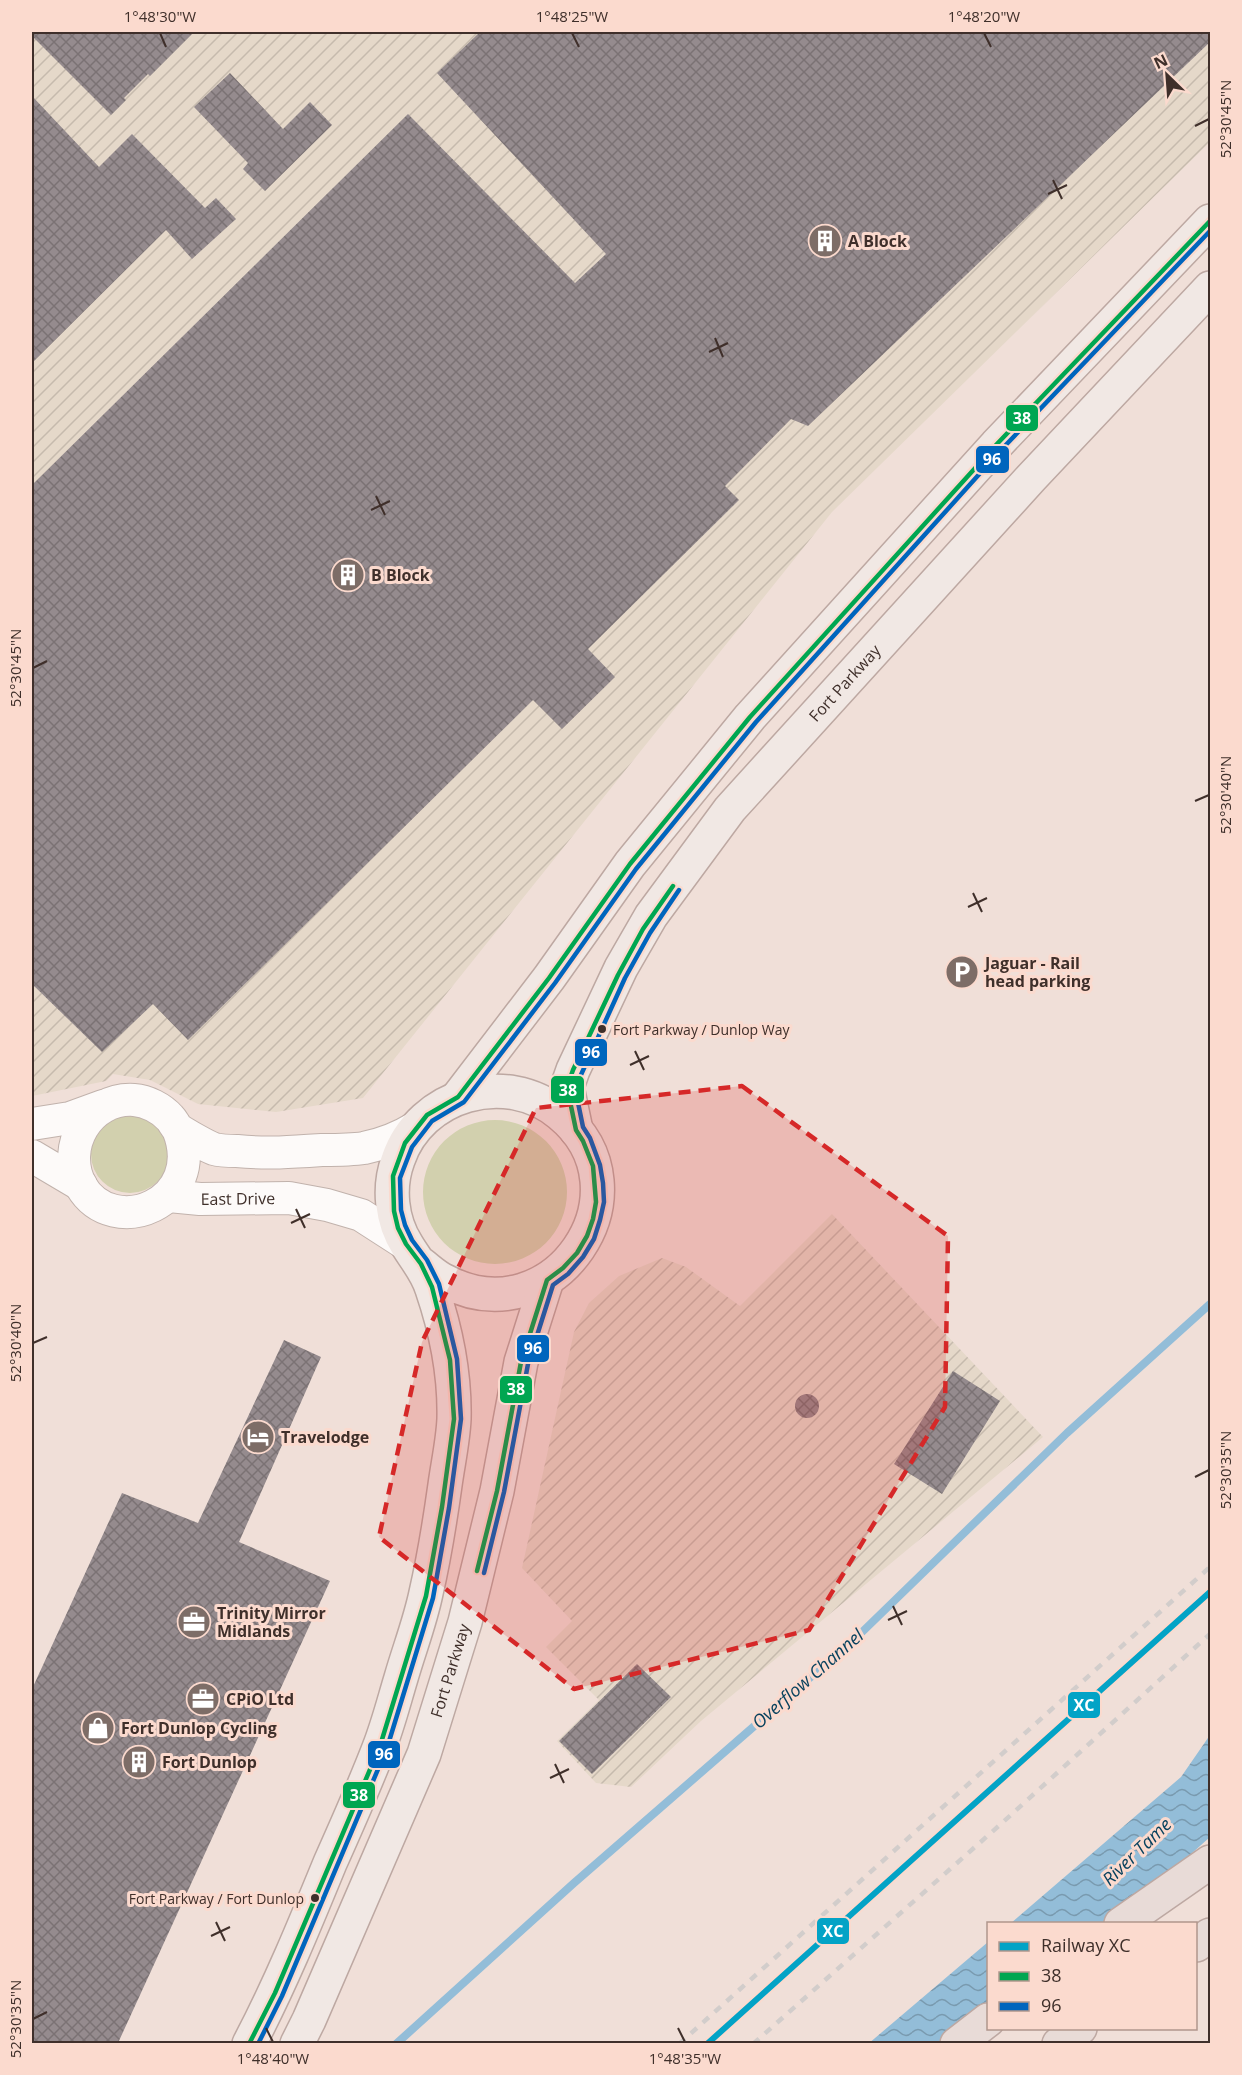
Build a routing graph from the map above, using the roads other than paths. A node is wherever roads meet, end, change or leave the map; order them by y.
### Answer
1 (1210, 221) edge
2 (1210, 288) edge
3 (458, 1097) junction
4 (106, 1105) junction
5 (32, 1124) edge
6 (415, 1128) junction
7 (178, 1129) junction
8 (576, 1130) junction
9 (32, 1155) edge
10 (81, 1185) junction
11 (169, 1196) junction
12 (414, 1254) junction
13 (547, 1280) junction
14 (1210, 1862) edge
15 (1122, 1922) edge
16 (1210, 1935) edge
17 (1197, 1944) edge
18 (987, 2021) edge
19 (1077, 2030) edge
20 (249, 2043) edge
21 (297, 2043) edge
22 (957, 2043) edge
23 (1059, 2043) edge

1 - 3 main road, Fort Parkway
2 - 8 main road, Fort Parkway
3 - 6 main road, Fort Parkway
3 - 8 main road, Fort Parkway
4 - 5 street
4 - 7 street
4 - 10 street
6 - 7 street
6 - 12 main road, Fort Parkway
7 - 11 street
8 - 13 main road, Fort Parkway
9 - 10 street
10 - 11 street
11 - 12 street, East Drive
12 - 13 main road, Fort Parkway
12 - 20 main road, Fort Parkway
13 - 21 main road, Fort Parkway
14 - 15 highway
16 - 17 highway
18 - 22 highway
19 - 23 highway

